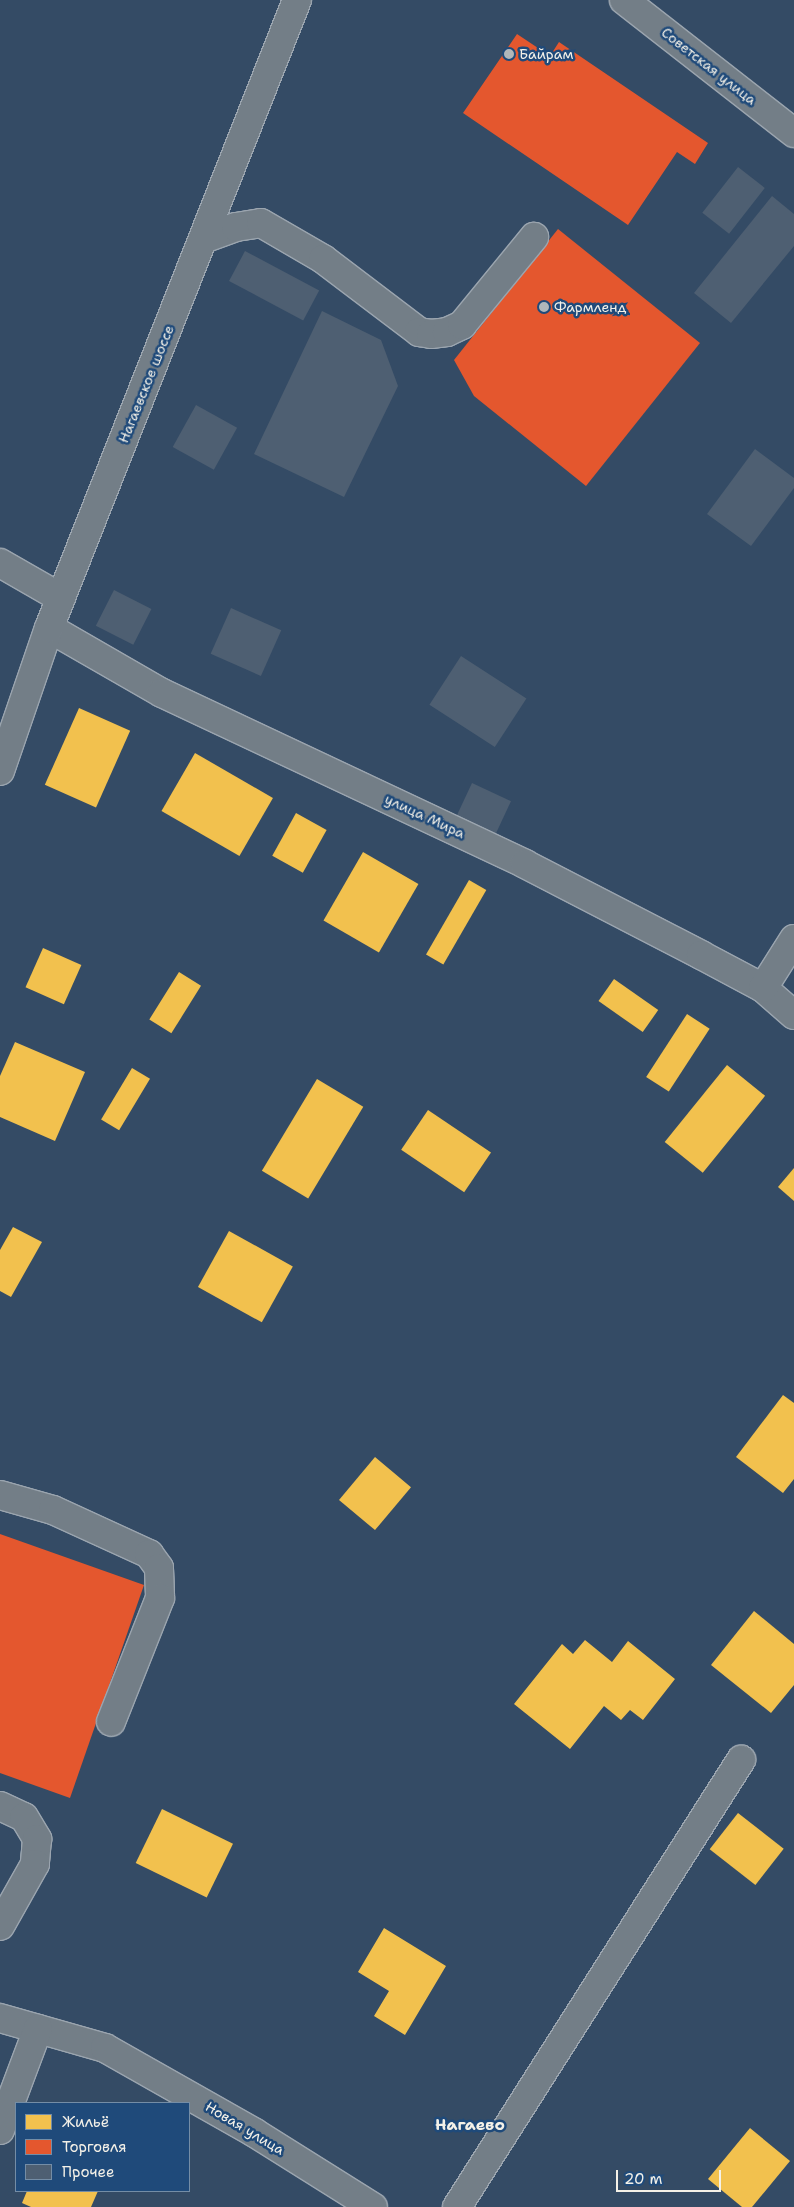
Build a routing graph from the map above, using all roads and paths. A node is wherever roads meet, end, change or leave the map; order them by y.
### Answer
1 (297, 0) edge
2 (624, 0) edge
3 (794, 133) edge
4 (534, 236) dead end
5 (203, 239) junction
6 (0, 563) edge
7 (61, 598) junction
8 (50, 628) junction
9 (0, 771) edge
10 (794, 939) edge
11 (763, 988) junction
12 (794, 1015) edge
13 (0, 1496) edge
14 (111, 1722) dead end
15 (741, 1760) dead end
16 (0, 1806) edge
17 (0, 1926) edge
18 (0, 2018) edge
19 (38, 2029) junction
20 (0, 2130) edge
21 (373, 2207) edge
22 (457, 2207) edge

1 - 5 street, Нагаевское шоссе
2 - 3 street, Советская улица
4 - 5 street
5 - 7 street, Нагаевское шоссе
6 - 7 street
7 - 8 street, Нагаевское шоссе
8 - 9 street, Нагаевское шоссе
8 - 11 street, улица Мира
10 - 11 street
11 - 12 street, улица Мира
13 - 14 street
15 - 22 street
16 - 17 street
18 - 19 street, Новая улица
19 - 20 street
19 - 21 street, Новая улица

